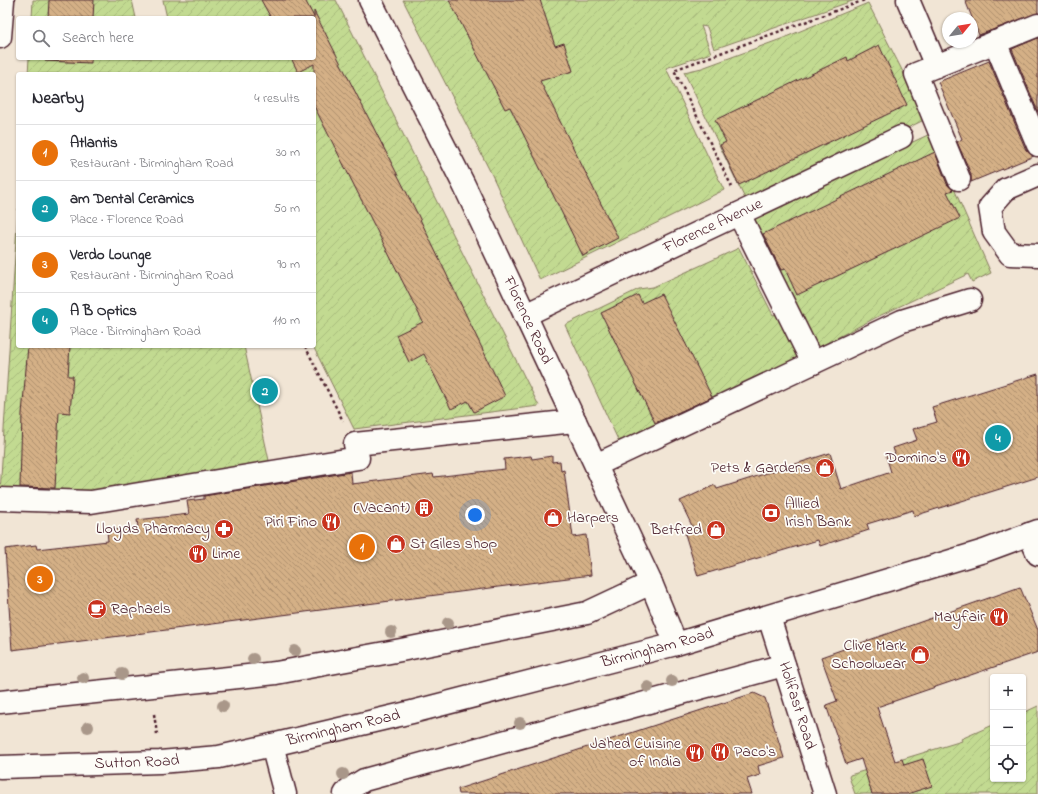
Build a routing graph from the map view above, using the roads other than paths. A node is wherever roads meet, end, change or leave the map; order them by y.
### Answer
1 (2, 0) edge
2 (370, 0) edge
3 (908, 0) edge
4 (1038, 25) edge
5 (0, 37) edge
6 (995, 42) junction
7 (936, 66) junction
8 (901, 137) dead end
9 (1038, 145) edge
10 (1038, 175) edge
11 (960, 179) dead end
12 (739, 214) junction
13 (1038, 255) edge
14 (970, 300) dead end
15 (525, 315) junction
16 (813, 363) junction
17 (575, 421) junction
18 (596, 465) junction
19 (0, 499) edge
20 (1035, 540) edge
21 (651, 583) junction
22 (769, 617) junction
23 (676, 644) junction
24 (784, 665) junction
25 (0, 702) edge
26 (272, 745) junction
27 (0, 767) edge
28 (285, 794) edge
29 (345, 794) edge
30 (825, 794) edge

1 - 5 street
2 - 15 street, Florence Road
3 - 7 street
4 - 6 street
6 - 7 street
6 - 9 street
7 - 11 street
8 - 12 street, Florence Avenue
10 - 13 street
12 - 15 street, Florence Avenue
12 - 16 street
14 - 16 street
15 - 17 street, Florence Road
16 - 18 street
17 - 18 street, Florence Road
17 - 19 street
18 - 21 street, Florence Road
20 - 22 street, Birmingham Road
21 - 23 street, Florence Road
21 - 25 street
22 - 23 street, Birmingham Road
22 - 24 street, Holifast Road
23 - 26 street, Birmingham Road
24 - 29 street
24 - 30 street, Holifast Road
26 - 27 street, Sutton Road
26 - 28 street

